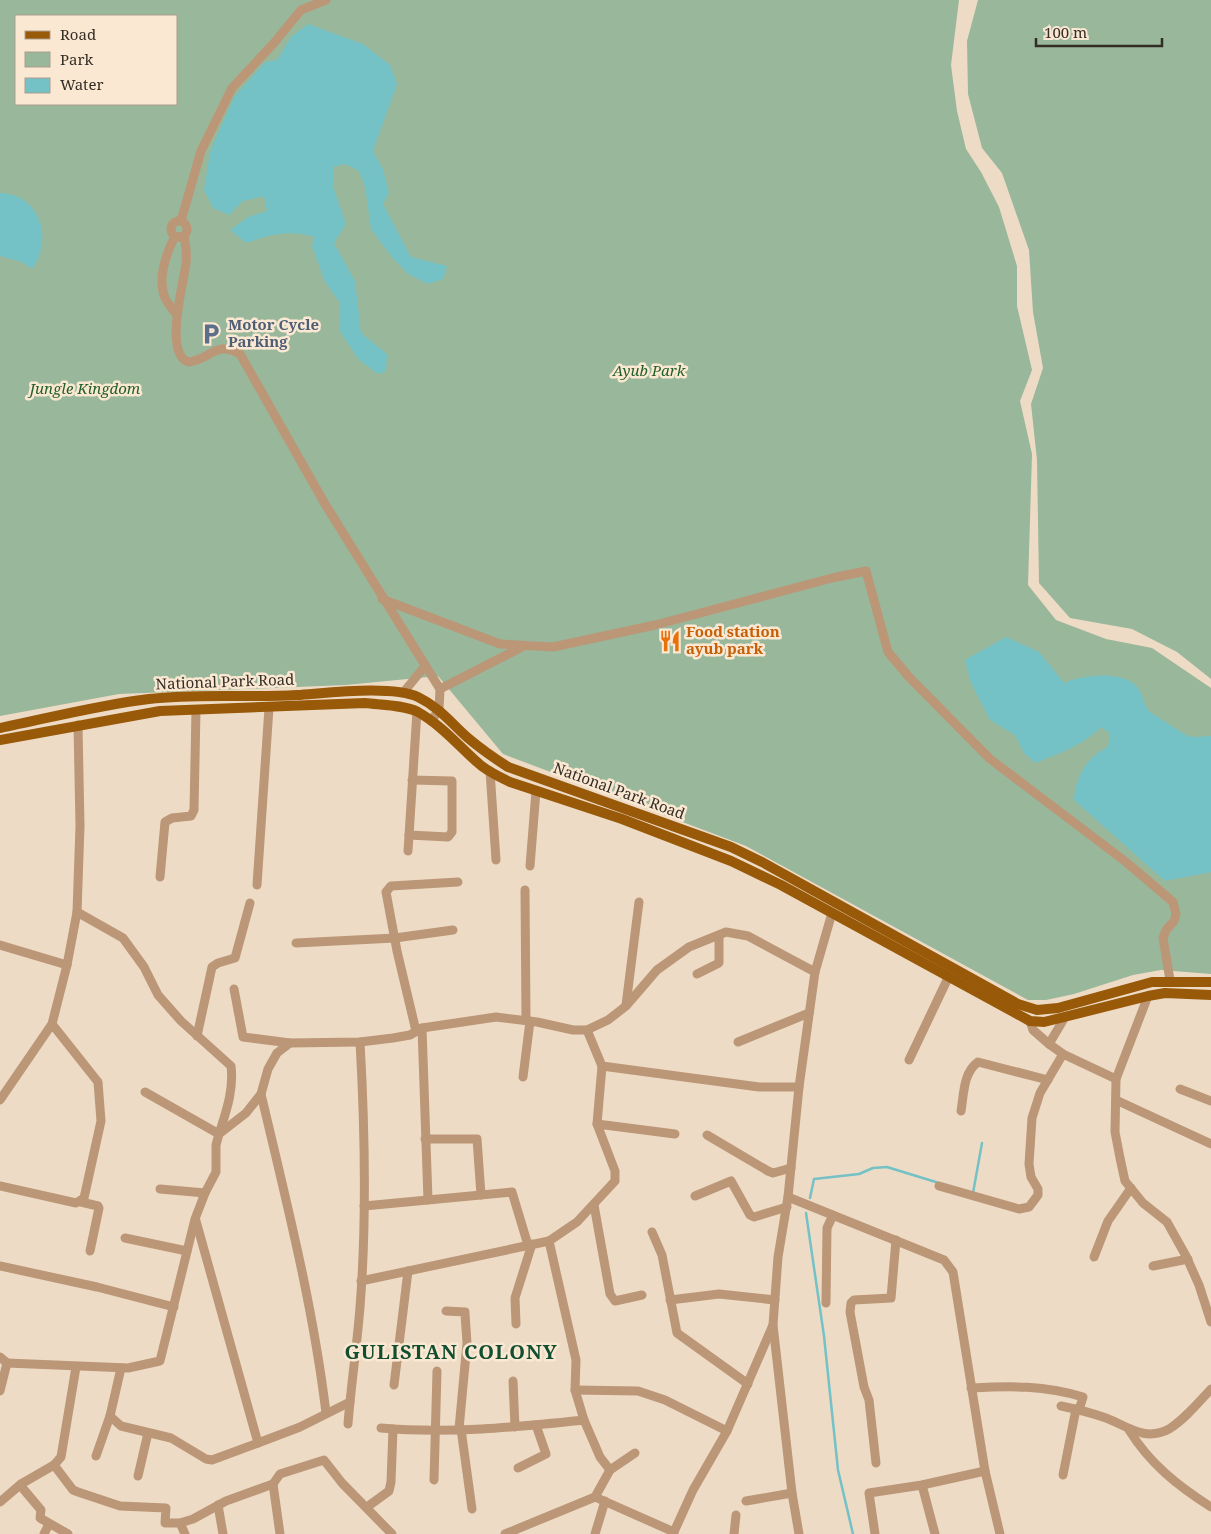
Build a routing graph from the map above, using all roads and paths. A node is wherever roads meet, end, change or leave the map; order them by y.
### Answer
1 (326, 0) edge
2 (181, 220) junction
3 (179, 236) junction
4 (177, 315) junction
5 (382, 599) junction
6 (401, 608) junction
7 (394, 618) junction
8 (523, 647) junction
9 (425, 666) junction
10 (440, 689) junction
11 (403, 693) junction
12 (269, 708) junction
13 (196, 710) junction
14 (439, 710) junction
15 (417, 712) junction
16 (431, 721) junction
17 (78, 725) junction
18 (0, 728) edge
19 (0, 740) edge
20 (490, 771) junction
21 (412, 780) junction
22 (536, 791) junction
23 (409, 835) junction
24 (716, 842) junction
25 (408, 851) dead end
26 (711, 854) junction
27 (496, 860) dead end
28 (530, 866) dead end
29 (160, 877) dead end
30 (458, 882) dead end
31 (257, 885) dead end
32 (524, 890) dead end
33 (640, 902) dead end
34 (250, 904) dead end
35 (77, 912) junction
36 (832, 913) junction
37 (453, 930) dead end
38 (719, 935) junction
39 (394, 938) junction
40 (296, 943) dead end
41 (0, 945) edge
42 (936, 958) junction
43 (67, 965) junction
44 (930, 968) junction
45 (815, 972) junction
46 (698, 974) dead end
47 (948, 978) junction
48 (1170, 980) junction
49 (1211, 982) edge
50 (234, 989) dead end
51 (1211, 995) edge
52 (1148, 996) junction
53 (626, 1005) junction
54 (809, 1013) junction
55 (1065, 1017) junction
56 (528, 1021) junction
57 (1030, 1021) junction
58 (52, 1024) junction
59 (419, 1029) junction
60 (588, 1030) junction
61 (197, 1036) junction
62 (360, 1042) junction
63 (738, 1042) dead end
64 (290, 1044) junction
65 (1049, 1044) junction
66 (1063, 1054) junction
67 (909, 1060) dead end
68 (602, 1066) junction
69 (523, 1077) dead end
70 (1116, 1079) junction
71 (1048, 1080) junction
72 (799, 1086) junction
73 (1180, 1089) dead end
74 (145, 1092) dead end
75 (261, 1094) junction
76 (0, 1100) edge
77 (1116, 1100) junction
78 (1211, 1102) edge
79 (961, 1110) dead end
80 (1210, 1112) edge
81 (597, 1124) junction
82 (220, 1134) junction
83 (675, 1134) dead end
84 (708, 1135) dead end
85 (426, 1139) junction
86 (1211, 1144) edge
87 (791, 1168) junction
88 (0, 1186) edge
89 (939, 1186) dead end
90 (1131, 1188) junction
91 (160, 1189) dead end
92 (205, 1193) junction
93 (481, 1195) junction
94 (695, 1196) dead end
95 (788, 1197) junction
96 (428, 1200) junction
97 (81, 1202) junction
98 (594, 1205) junction
99 (364, 1206) junction
100 (787, 1207) junction
101 (833, 1215) junction
102 (195, 1218) junction
103 (652, 1232) dead end
104 (125, 1238) dead end
105 (896, 1240) junction
106 (549, 1241) junction
107 (530, 1245) junction
108 (90, 1251) dead end
109 (187, 1252) junction
110 (1094, 1257) dead end
111 (1188, 1259) junction
112 (0, 1266) edge
113 (1153, 1266) dead end
114 (408, 1271) junction
115 (361, 1281) junction
116 (642, 1295) dead end
117 (670, 1300) junction
118 (775, 1300) junction
119 (826, 1303) dead end
120 (174, 1307) junction
121 (446, 1311) dead end
122 (1211, 1322) edge
123 (516, 1324) dead end
124 (773, 1325) junction
125 (3, 1360) edge
126 (76, 1367) junction
127 (121, 1368) junction
128 (437, 1371) dead end
129 (513, 1381) dead end
130 (748, 1384) junction
131 (394, 1385) dead end
132 (970, 1388) junction
133 (1211, 1389) edge
134 (575, 1390) junction
135 (0, 1391) edge
136 (350, 1402) junction
137 (1061, 1406) dead end
138 (1078, 1410) junction
139 (326, 1413) junction
140 (110, 1416) junction
141 (584, 1420) junction
142 (348, 1424) dead end
143 (536, 1425) junction
144 (515, 1427) junction
145 (382, 1428) dead end
146 (393, 1429) junction
147 (434, 1429) junction
148 (460, 1429) junction
149 (1129, 1430) junction
150 (727, 1431) junction
151 (148, 1433) junction
152 (258, 1443) junction
153 (635, 1454) dead end
154 (96, 1456) dead end
155 (876, 1463) dead end
156 (54, 1465) junction
157 (518, 1468) dead end
158 (610, 1470) junction
159 (985, 1471) junction
160 (1063, 1475) dead end
161 (138, 1476) dead end
162 (434, 1480) dead end
163 (273, 1484) junction
164 (20, 1485) junction
165 (922, 1485) junction
166 (792, 1493) junction
167 (595, 1497) junction
168 (605, 1501) junction
169 (746, 1501) dead end
170 (0, 1502) edge
171 (218, 1505) junction
172 (1211, 1506) edge
173 (367, 1507) junction
174 (472, 1509) dead end
175 (736, 1515) dead end
176 (180, 1523) junction
177 (49, 1524) junction
178 (674, 1533) edge
179 (44, 1534) edge
180 (68, 1534) edge
181 (185, 1534) edge
182 (223, 1534) edge
183 (280, 1534) edge
184 (392, 1534) edge
185 (505, 1534) edge
186 (596, 1534) edge
187 (734, 1534) edge
188 (799, 1534) edge
189 (875, 1534) edge
190 (935, 1534) edge
191 (1000, 1534) edge

1 - 2 street
2 - 3 street
2 - 3 street
3 - 4 street
3 - 4 street
4 - 5 street
5 - 6 street
5 - 7 street
6 - 7 street
6 - 8 street
7 - 9 street
8 - 10 street
8 - 48 street
9 - 10 street
9 - 11 street
10 - 14 street
11 - 14 main road, National Park Road
11 - 18 main road, National Park Road
12 - 13 main road, National Park Road
12 - 15 main road, National Park Road
12 - 31 street
13 - 17 main road, National Park Road
13 - 29 street
14 - 16 street
14 - 24 main road, National Park Road
15 - 16 main road, National Park Road
15 - 21 street
16 - 20 main road, National Park Road
17 - 19 main road, National Park Road
17 - 35 street
20 - 22 main road, National Park Road
20 - 27 street
21 - 23 street
21 - 23 street
22 - 26 main road, National Park Road
22 - 28 street
23 - 25 street
24 - 26 main road
24 - 42 main road, National Park Road
26 - 36 main road, National Park Road
30 - 39 street
32 - 56 street
33 - 53 street
34 - 61 street
35 - 43 street
35 - 61 street
36 - 44 main road, National Park Road
36 - 45 street
37 - 39 street
38 - 45 street
38 - 46 street
38 - 53 street
39 - 40 street
39 - 59 street
41 - 43 street
42 - 44 main road
42 - 48 main road, National Park Road
43 - 58 street
44 - 47 main road, National Park Road
45 - 54 street
47 - 57 main road, National Park Road
47 - 67 street
48 - 49 main road, National Park Road
50 - 64 street
51 - 52 main road
52 - 55 main road
52 - 70 street
53 - 60 street
54 - 63 street
54 - 72 street
55 - 57 main road
55 - 65 street
56 - 59 street
56 - 60 street
56 - 69 street
57 - 65 street
58 - 76 street
58 - 97 street
59 - 62 street
59 - 85 street
60 - 68 street
61 - 82 street
62 - 64 street
62 - 99 street
64 - 75 street
65 - 66 street
66 - 70 street
66 - 71 street
68 - 72 street
68 - 81 street
70 - 77 street
71 - 79 street
71 - 89 street
72 - 87 street
73 - 78 street
74 - 82 street
75 - 82 street
75 - 139 street
77 - 86 street
77 - 90 street
78 - 80 street
81 - 83 street
81 - 98 street
82 - 92 street
84 - 87 street
85 - 93 street
85 - 96 street
87 - 95 street
88 - 97 street
90 - 110 street
90 - 111 street
91 - 92 street
92 - 102 street
93 - 96 street
93 - 107 street
94 - 100 street
95 - 100 street
95 - 101 street
96 - 99 street
97 - 108 street
98 - 106 street
98 - 116 street
99 - 115 street
100 - 118 street
101 - 105 street
101 - 119 street
102 - 109 street
102 - 152 street
103 - 117 street
104 - 109 street
105 - 132 street
105 - 155 street
106 - 107 street
106 - 134 street
107 - 114 street
107 - 123 street
109 - 120 street
111 - 113 street
111 - 122 street
112 - 120 street
114 - 115 street
114 - 131 street
115 - 136 street
117 - 118 street
117 - 130 street
118 - 124 street
120 - 127 street
121 - 148 street
124 - 130 street
124 - 166 street
125 - 126 street
125 - 135 street
126 - 127 street
126 - 156 street
127 - 140 street
128 - 147 street
129 - 144 street
130 - 150 street
132 - 138 street
132 - 159 street
133 - 149 street
134 - 141 street
134 - 150 street
136 - 139 street
136 - 142 street
137 - 138 street
138 - 149 street
138 - 160 street
139 - 152 street
140 - 151 street
140 - 154 street
141 - 143 street
141 - 158 street
143 - 144 street
143 - 157 street
144 - 148 street
145 - 146 street
146 - 147 street
146 - 173 street
147 - 148 street
147 - 162 street
148 - 174 street
149 - 172 street
150 - 178 street
151 - 152 street
151 - 161 street
153 - 158 street
156 - 164 street
156 - 176 street
158 - 167 street
159 - 165 street
159 - 191 street
163 - 171 street
163 - 173 street
163 - 183 street
164 - 170 street
164 - 177 street
165 - 189 street
165 - 190 street
166 - 169 street
166 - 188 street
167 - 168 street
167 - 185 street
168 - 178 street
168 - 186 street
171 - 176 street
171 - 182 street
173 - 184 street
175 - 187 street
176 - 181 street
177 - 179 street
177 - 180 street

